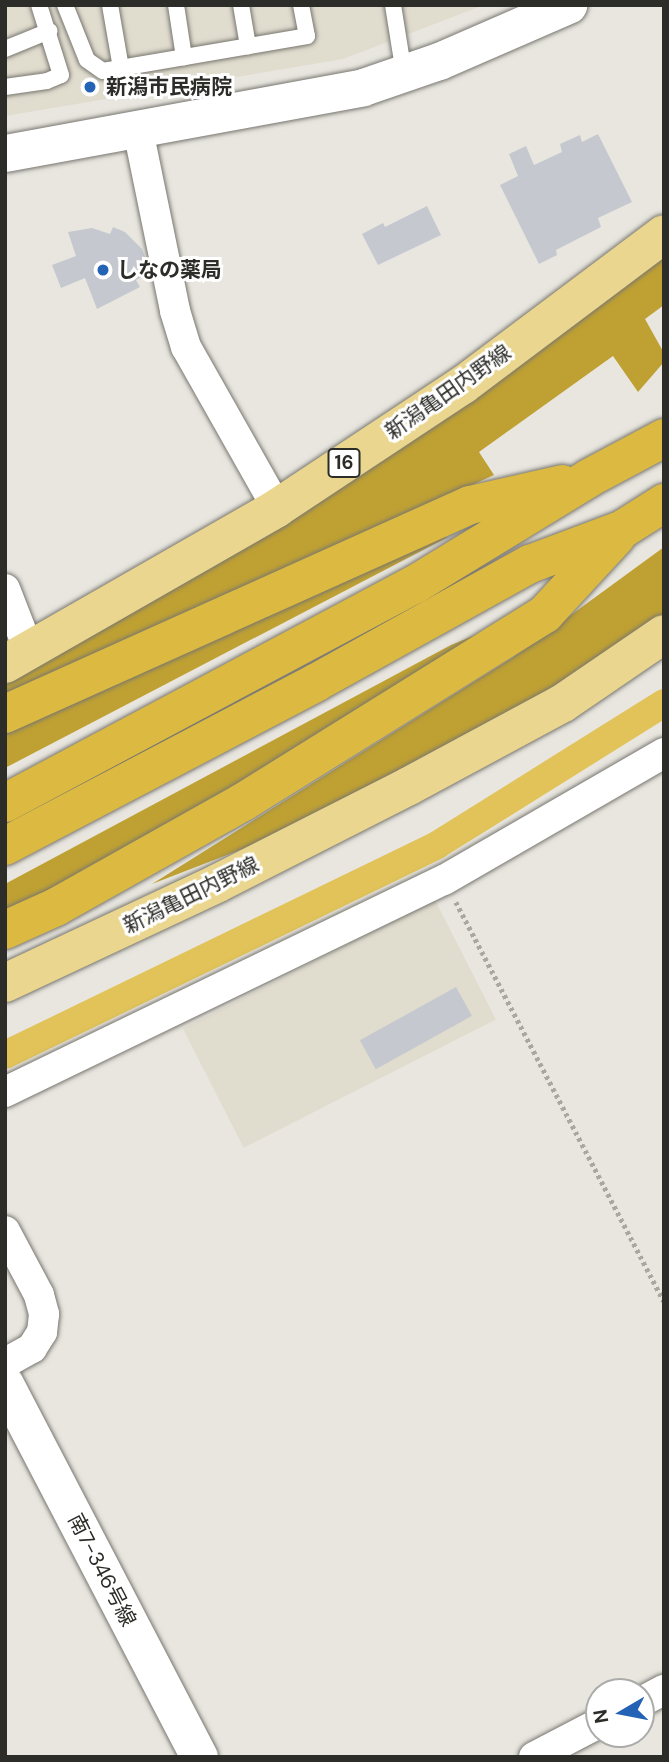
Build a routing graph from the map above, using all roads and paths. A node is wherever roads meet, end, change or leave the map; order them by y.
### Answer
1 (39, 5) edge
2 (65, 5) edge
3 (110, 5) edge
4 (176, 5) edge
5 (241, 5) edge
6 (302, 5) edge
7 (393, 5) edge
8 (568, 5) edge
9 (49, 31) junction
10 (248, 46) junction
11 (5, 49) edge
12 (184, 57) junction
13 (121, 68) junction
14 (404, 74) junction
15 (5, 87) edge
16 (138, 130) junction
17 (5, 153) edge
18 (664, 234) edge
19 (664, 438) edge
20 (589, 478) junction
21 (664, 503) edge
22 (277, 508) junction
23 (623, 529) junction
24 (5, 589) edge
25 (664, 634) edge
26 (17, 657) edge
27 (5, 714) edge
28 (664, 753) edge
29 (5, 803) edge
30 (295, 843) junction
31 (5, 846) edge
32 (444, 880) junction
33 (5, 930) edge
34 (5, 944) edge
35 (5, 983) edge
36 (5, 1092) edge
37 (5, 1231) edge
38 (664, 1301) edge
39 (5, 1363) edge
40 (5, 1384) edge
41 (585, 1730) edge
42 (199, 1757) edge
43 (534, 1757) edge

1 - 9 lane
2 - 13 lane
3 - 13 lane
4 - 12 lane
5 - 10 lane
6 - 10 lane
7 - 14 lane
8 - 14 street
9 - 11 lane
9 - 15 lane
10 - 12 lane
12 - 13 lane
14 - 16 street
16 - 17 street
16 - 22 street
18 - 22 main road, 新潟亀田内野線 / 16
19 - 20 highway
20 - 27 highway
20 - 29 highway
21 - 23 highway
22 - 26 main road, 新潟亀田内野線 / 16
23 - 31 highway
23 - 33 highway
24 - 26 street
25 - 30 main road, 新潟亀田内野線
28 - 32 street
30 - 34 main road
30 - 35 main road, 新潟亀田内野線
32 - 36 street
32 - 38 path
37 - 39 street
40 - 42 street, 南7-346号線
41 - 43 street

